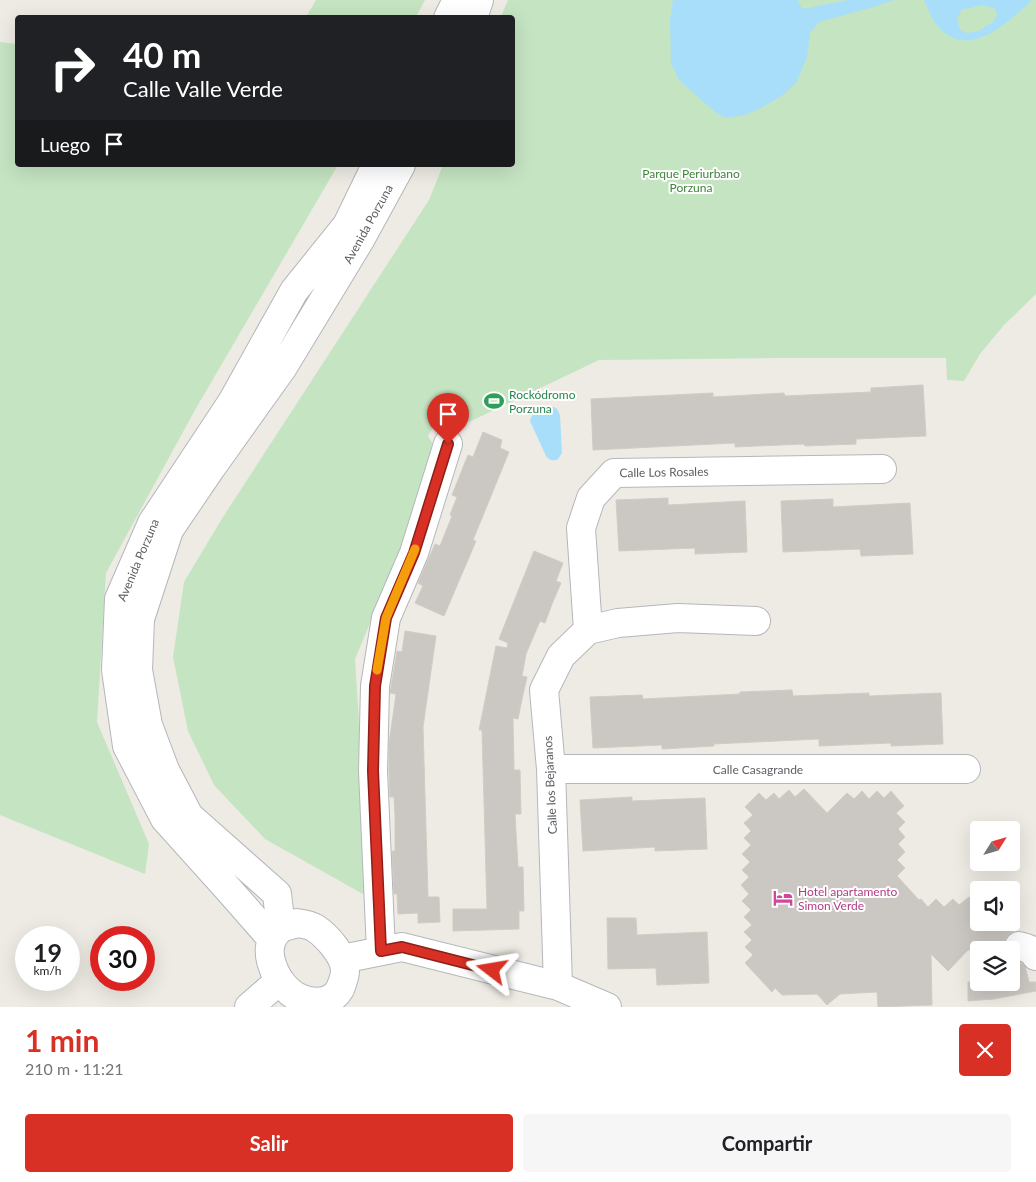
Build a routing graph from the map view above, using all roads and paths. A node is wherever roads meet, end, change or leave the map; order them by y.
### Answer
1 (457, 0) edge
2 (480, 0) edge
3 (450, 15) edge
4 (474, 15) edge
5 (375, 167) edge
6 (400, 167) edge
7 (448, 444) dead end
8 (882, 469) dead end
9 (756, 621) dead end
10 (588, 630) junction
11 (551, 769) junction
12 (966, 769) dead end
13 (276, 933) junction
14 (381, 951) junction
15 (342, 959) junction
16 (280, 980) junction
17 (558, 986) junction
18 (340, 1002) edge
19 (249, 1007) edge
20 (607, 1007) edge

1 - 3 street
2 - 4 street
5 - 13 street, Avenida Porzuna
6 - 13 street, Avenida Porzuna
7 - 14 street
8 - 10 street, Calle Los Rosales
9 - 10 street
10 - 11 street, Calle los Bejaranos
11 - 12 street, Calle Casagrande
11 - 17 street, Calle los Bejaranos
13 - 15 street
13 - 16 street
14 - 15 street
14 - 17 street
15 - 18 street
16 - 18 street
16 - 19 street
17 - 20 street

